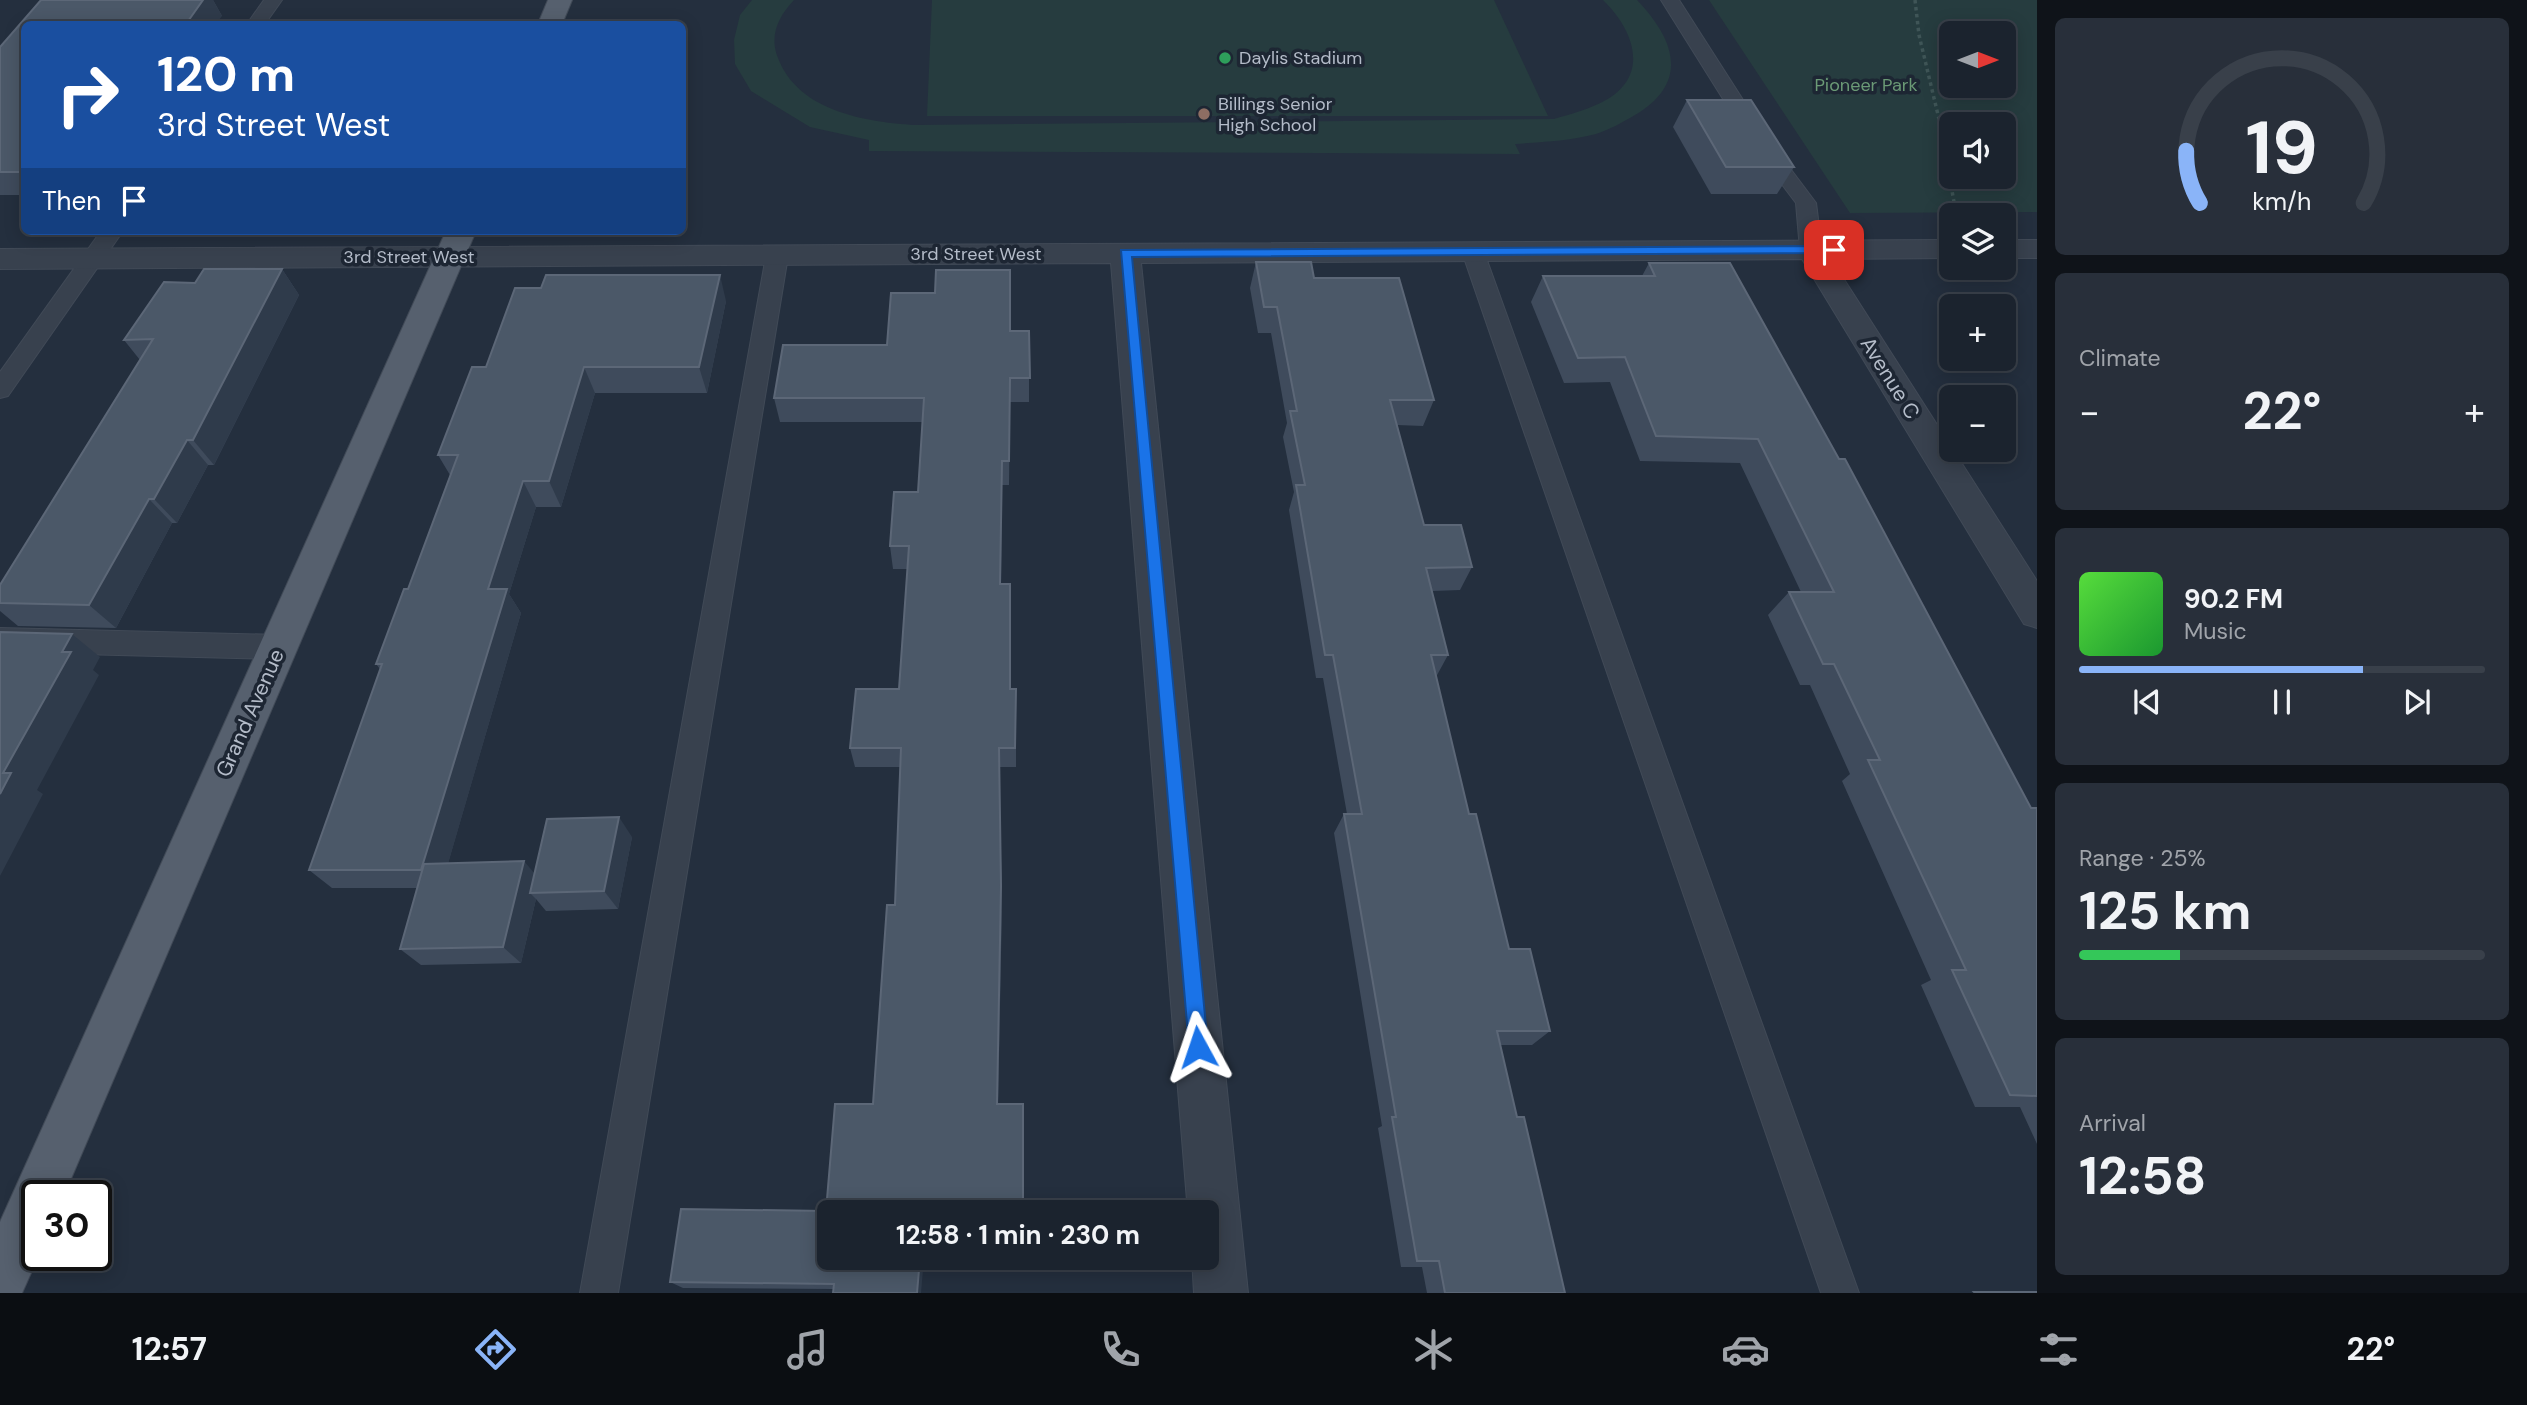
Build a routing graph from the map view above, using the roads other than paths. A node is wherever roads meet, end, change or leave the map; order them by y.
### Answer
1 (273, 0) edge
2 (560, 0) edge
3 (1670, 0) edge
4 (258, 21) edge
5 (551, 21) edge
6 (109, 235) edge
7 (455, 244) edge
8 (1939, 249) edge
9 (2016, 249) edge
10 (2037, 249) edge
11 (1811, 250) junction
12 (1473, 252) junction
13 (1125, 253) junction
14 (777, 256) junction
15 (0, 259) edge
16 (93, 259) junction
17 (0, 390) edge
18 (2037, 613) edge
19 (0, 640) edge
20 (279, 647) junction
21 (44, 1180) edge
22 (21, 1234) edge
23 (0, 1282) edge
24 (599, 1293) edge
25 (1221, 1293) edge
26 (1840, 1293) edge

1 - 4 lane
2 - 5 main road
3 - 11 lane
6 - 16 lane
7 - 14 street, 3rd Street West
7 - 16 street, 3rd Street West
7 - 20 main road, Grand Avenue
8 - 11 street, 3rd Street West
9 - 10 street
11 - 12 street, 3rd Street West
11 - 18 street, Avenue C
12 - 13 street, 3rd Street West
12 - 26 lane
13 - 14 street, 3rd Street West
13 - 25 street
14 - 24 lane
15 - 16 street, 3rd Street West
16 - 17 lane
19 - 20 lane
20 - 21 main road, Grand Avenue
22 - 23 main road, Grand Avenue

